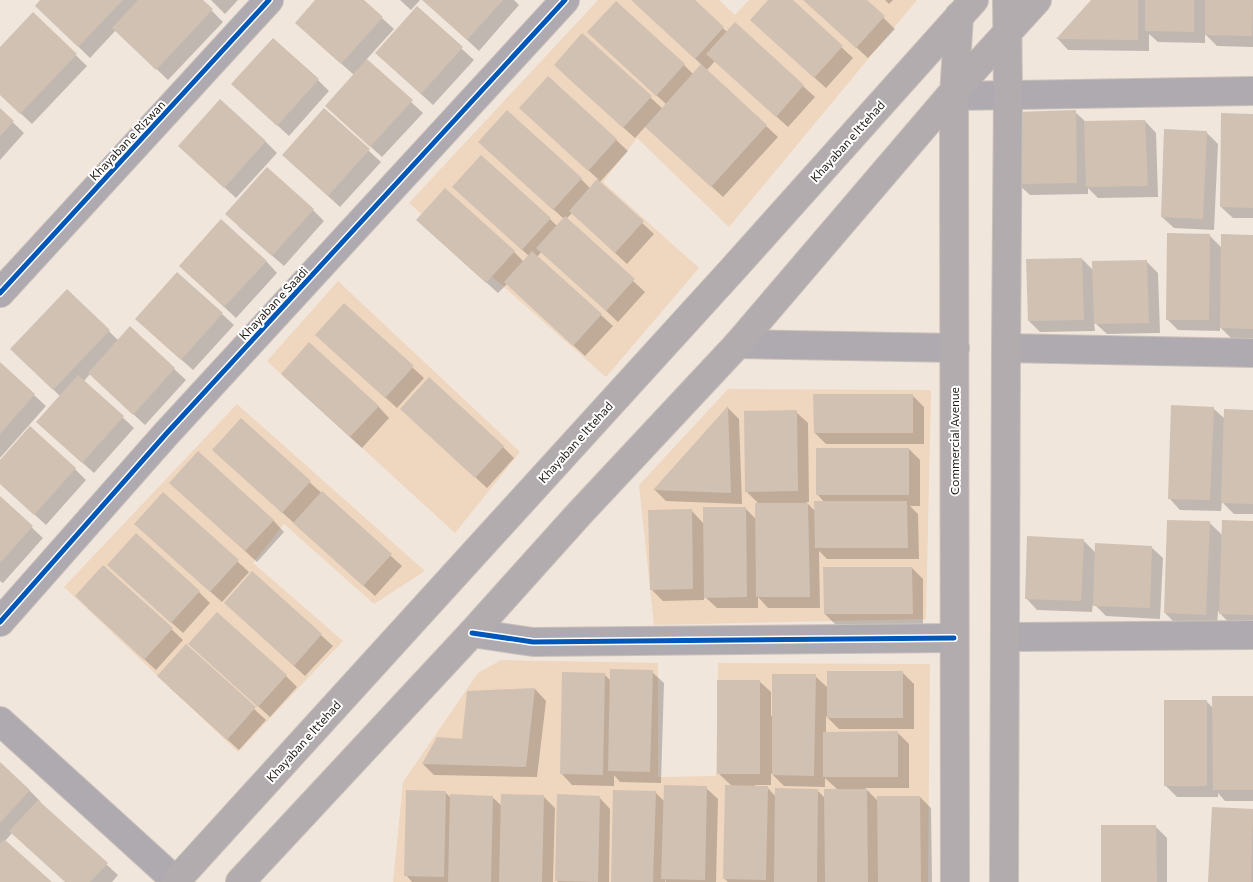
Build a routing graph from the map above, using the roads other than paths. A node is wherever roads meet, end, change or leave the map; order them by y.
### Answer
1 (269, 0) edge
2 (565, 0) edge
3 (1006, 0) edge
4 (1037, 0) edge
5 (964, 5) edge
6 (1007, 32) junction
7 (1253, 91) edge
8 (954, 93) junction
9 (1008, 95) junction
10 (0, 293) edge
11 (738, 344) junction
12 (955, 348) junction
13 (1006, 348) junction
14 (1253, 353) edge
15 (0, 622) edge
16 (472, 633) junction
17 (1253, 635) edge
18 (954, 638) junction
19 (1005, 638) junction
20 (0, 721) edge
21 (176, 881) edge
22 (240, 882) edge
23 (955, 882) edge
24 (1004, 882) edge

1 - 10 street, Khayaban e Rizwan
2 - 15 street, Khayaban e Saadi
3 - 6 main road
4 - 6 main road
5 - 8 main road, Commercial Avenue
5 - 21 main road, Khayaban e Ittehad
6 - 8 main road
6 - 9 main road
7 - 9 street
8 - 9 street
8 - 11 main road
8 - 12 main road, Commercial Avenue
9 - 13 main road
11 - 12 street
11 - 16 main road
12 - 18 main road, Commercial Avenue
13 - 14 street
13 - 19 main road
16 - 18 street
16 - 22 main road
17 - 19 street
18 - 23 main road, Commercial Avenue
19 - 24 main road
20 - 21 street

